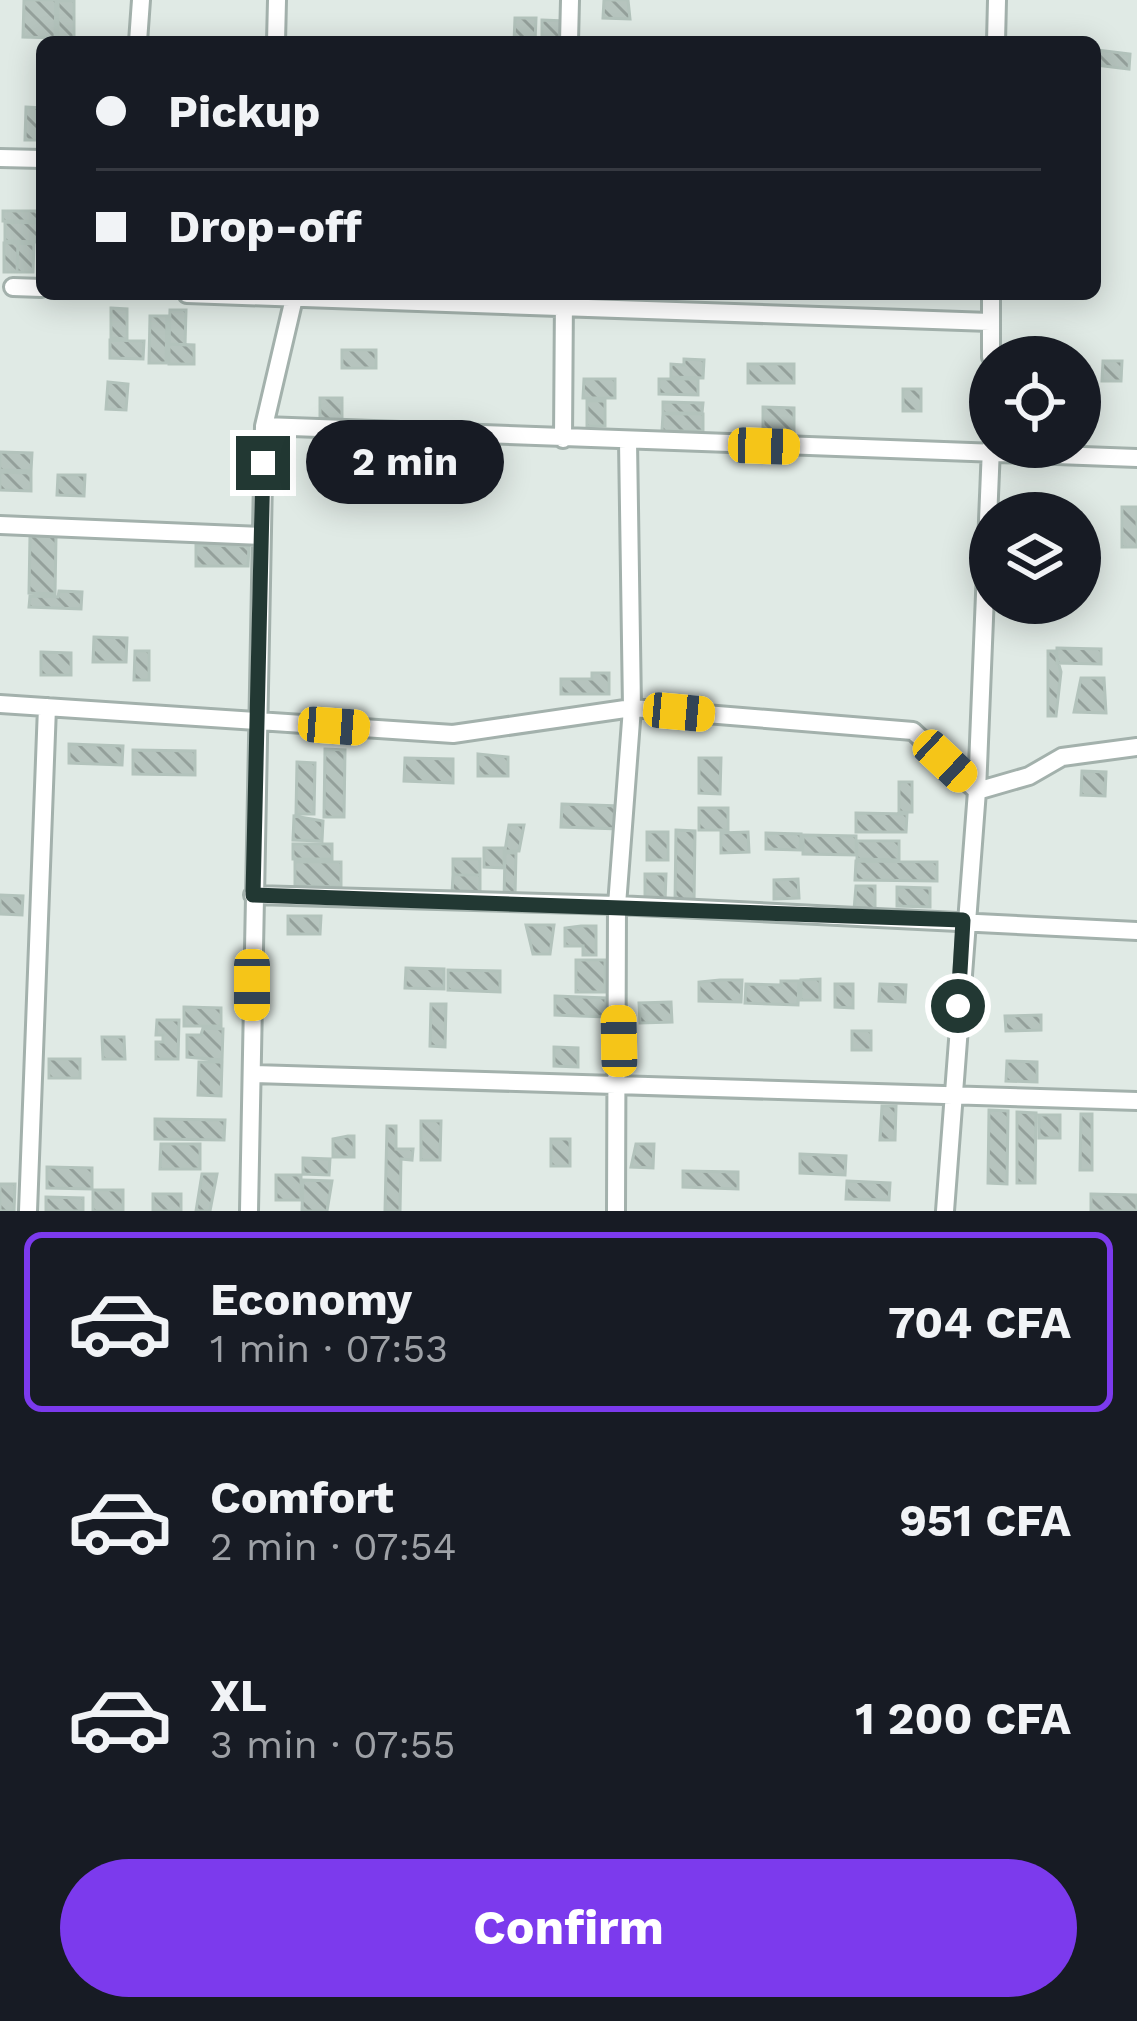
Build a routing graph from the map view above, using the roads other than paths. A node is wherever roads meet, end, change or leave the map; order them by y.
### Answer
1 (141, 0) edge
2 (277, 0) edge
3 (570, 0) edge
4 (997, 0) edge
5 (138, 36) edge
6 (276, 36) edge
7 (569, 36) edge
8 (996, 36) edge
9 (0, 158) edge
10 (36, 159) edge
11 (13, 287) dead end
12 (36, 288) edge
13 (294, 300) edge
14 (564, 300) edge
15 (991, 300) edge
16 (990, 322) junction
17 (990, 336) edge
18 (264, 426) junction
19 (563, 439) junction
20 (628, 441) junction
21 (969, 449) edge
22 (1101, 456) edge
23 (1137, 458) edge
24 (990, 468) edge
25 (0, 525) edge
26 (261, 536) junction
27 (0, 704) edge
28 (47, 706) junction
29 (632, 708) junction
30 (255, 721) junction
31 (1137, 747) edge
32 (976, 791) junction
33 (253, 895) junction
34 (617, 904) junction
35 (963, 920) junction
36 (1137, 932) edge
37 (251, 1074) junction
38 (620, 1087) junction
39 (953, 1092) junction
40 (1137, 1101) edge
41 (28, 1211) edge
42 (250, 1211) edge
43 (616, 1211) edge
44 (945, 1211) edge

1 - 5 street
2 - 6 street
3 - 7 street
4 - 8 street
9 - 10 street
11 - 12 street
13 - 18 street
14 - 16 street
14 - 19 street
15 - 16 street
16 - 17 street
18 - 19 street
18 - 26 street
19 - 20 street
20 - 21 street
20 - 29 street
22 - 23 street
24 - 32 street
25 - 26 street
26 - 30 street
27 - 28 street
28 - 30 street
28 - 41 street
29 - 30 street
29 - 32 street
29 - 34 street
30 - 33 street
31 - 32 street
32 - 35 street
33 - 34 street
33 - 37 street
34 - 35 street
34 - 38 street
35 - 36 street
35 - 39 street
37 - 38 street
37 - 42 street
38 - 39 street
38 - 43 street
39 - 40 street
39 - 44 street

